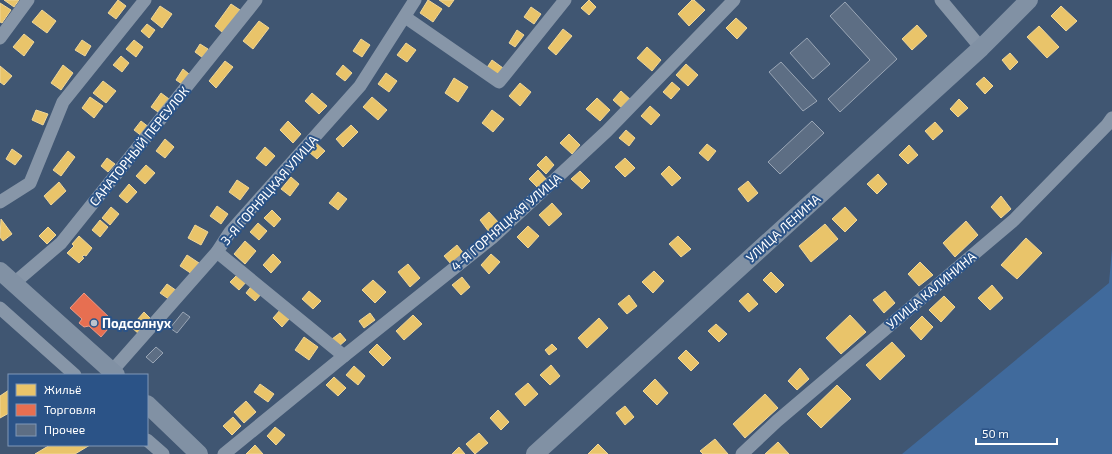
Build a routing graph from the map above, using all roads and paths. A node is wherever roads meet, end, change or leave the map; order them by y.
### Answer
1 (28, 0) edge
2 (146, 0) edge
3 (256, 0) edge
4 (415, 0) edge
5 (565, 0) edge
6 (734, 0) edge
7 (942, 0) edge
8 (1029, 0) edge
9 (405, 17) junction
10 (0, 38) edge
11 (981, 48) junction
12 (1112, 118) edge
13 (0, 202) edge
14 (217, 252) junction
15 (0, 271) edge
16 (13, 284) junction
17 (0, 308) edge
18 (344, 356) junction
19 (114, 373) edge
20 (74, 374) edge
21 (148, 405) edge
22 (148, 441) edge
23 (195, 453) edge
24 (163, 454) edge
25 (224, 454) edge
26 (535, 454) edge
27 (742, 454) edge

1 - 10 street
2 - 13 street
3 - 16 street, САНАТОРНЫЙ ПЕРЕУЛОК
4 - 9 street, 3-Я ГОРНЯЦКАЯ УЛИЦА
5 - 9 street
6 - 18 street, 4-Я ГОРНЯЦКАЯ УЛИЦА
7 - 11 street
8 - 11 main road, УЛИЦА ЛЕНИНА
9 - 14 street, 3-Я ГОРНЯЦКАЯ УЛИЦА
11 - 26 main road, УЛИЦА ЛЕНИНА
12 - 27 street, УЛИЦА КАЛИНИНА
14 - 18 street
14 - 19 street, 3-Я ГОРНЯЦКАЯ УЛИЦА
15 - 16 main road
16 - 19 main road
17 - 20 street
18 - 25 street, 4-Я ГОРНЯЦКАЯ УЛИЦА
21 - 23 main road
22 - 24 street

